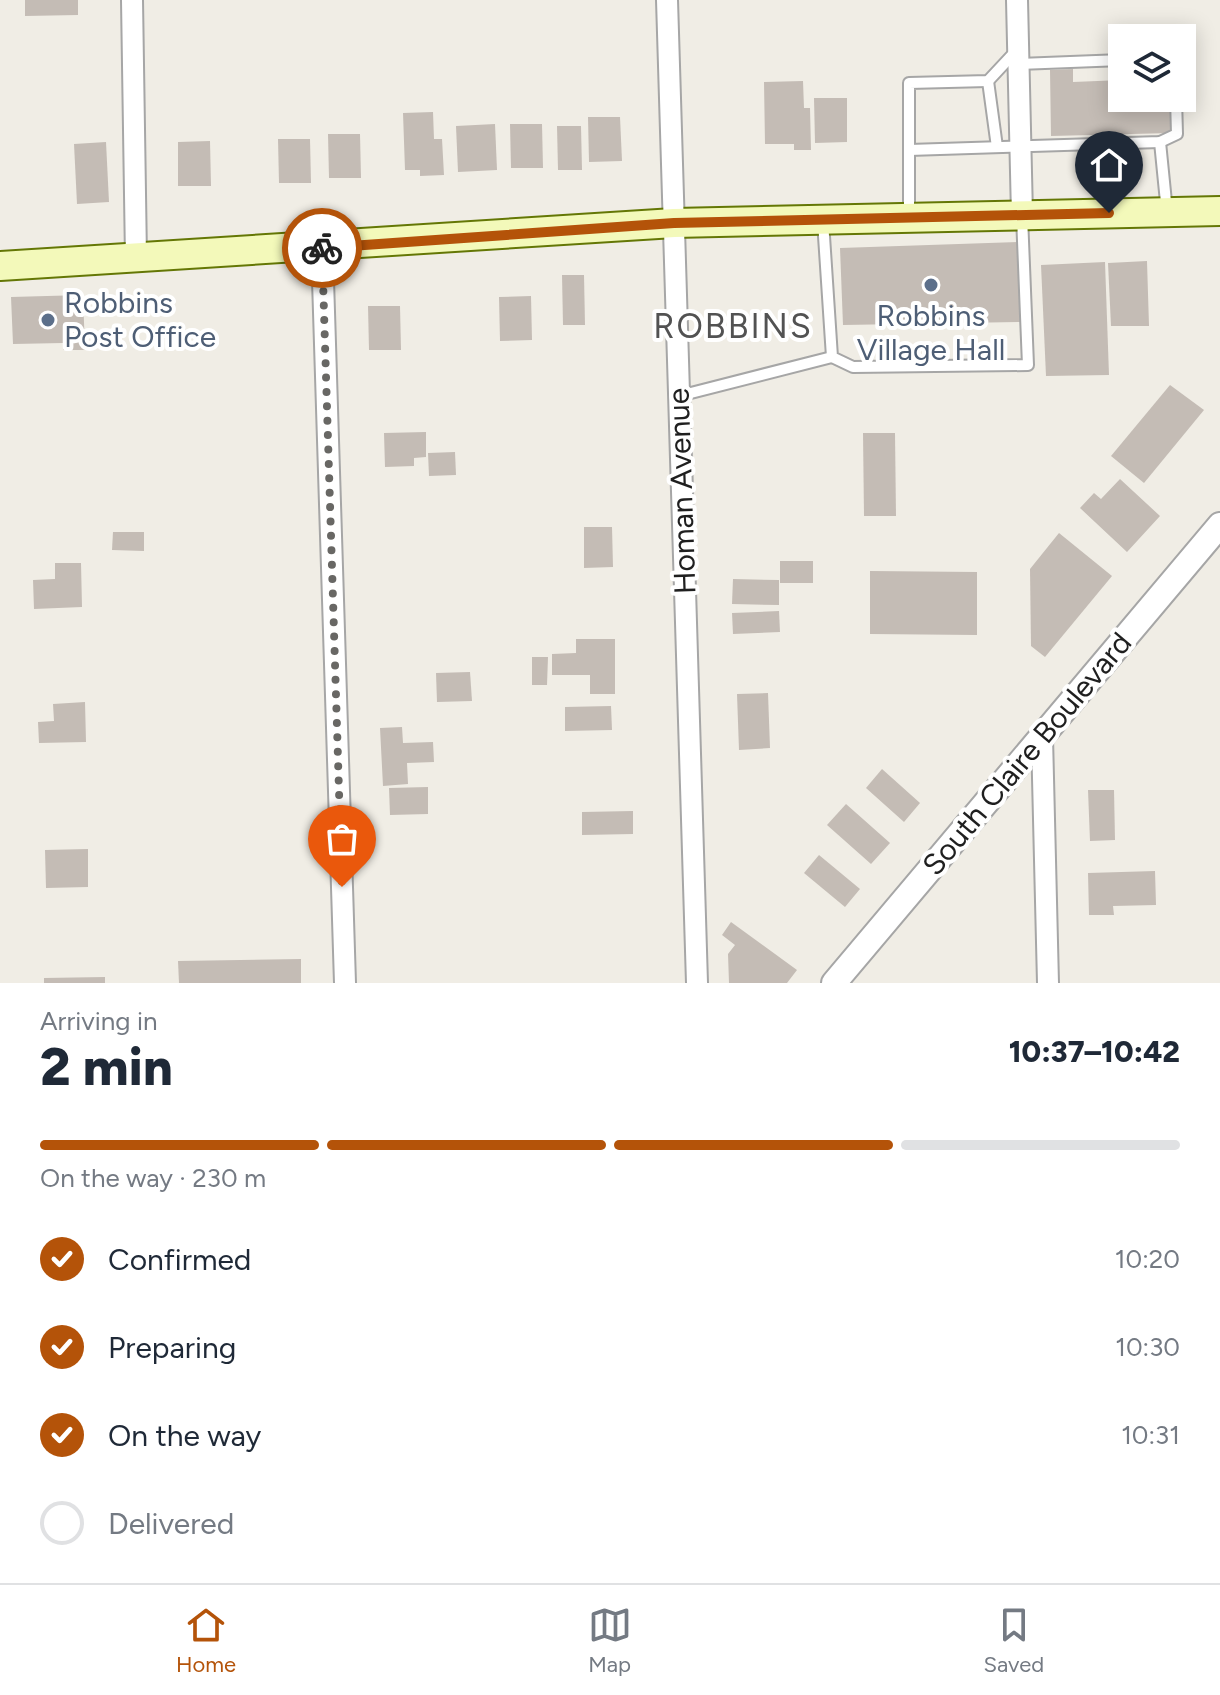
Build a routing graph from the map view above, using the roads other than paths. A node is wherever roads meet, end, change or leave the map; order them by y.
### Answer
1 (132, 0) edge
2 (667, 0) edge
3 (1017, 0) edge
4 (1018, 56) junction
5 (1108, 59) edge
6 (988, 81) junction
7 (1176, 112) edge
8 (1160, 142) junction
9 (1021, 146) junction
10 (997, 147) junction
11 (909, 150) junction
12 (1220, 211) edge
13 (1167, 212) junction
14 (1022, 215) junction
15 (909, 217) junction
16 (823, 219) junction
17 (674, 223) junction
18 (322, 248) junction
19 (136, 258) junction
20 (0, 266) edge
21 (832, 357) junction
22 (679, 396) junction
23 (1220, 525) edge
24 (1042, 737) junction
25 (345, 983) edge
26 (697, 983) edge
27 (834, 983) edge
28 (1048, 983) edge

1 - 19 street
2 - 17 street, Homan Avenue
3 - 4 street
4 - 5 lane
4 - 6 lane
4 - 9 street
6 - 10 lane
6 - 11 lane
7 - 8 lane
8 - 9 lane
8 - 13 lane
9 - 10 lane
9 - 14 street
10 - 11 lane
11 - 15 lane
12 - 13 main road
13 - 14 main road
14 - 15 main road
14 - 21 lane
15 - 16 main road
16 - 17 main road
16 - 21 lane
17 - 18 main road
17 - 22 street, Homan Avenue
18 - 19 main road
18 - 25 street
19 - 20 main road
21 - 22 lane
22 - 26 street, Homan Avenue
23 - 24 street, South Claire Boulevard
24 - 27 street, South Claire Boulevard
24 - 28 street

